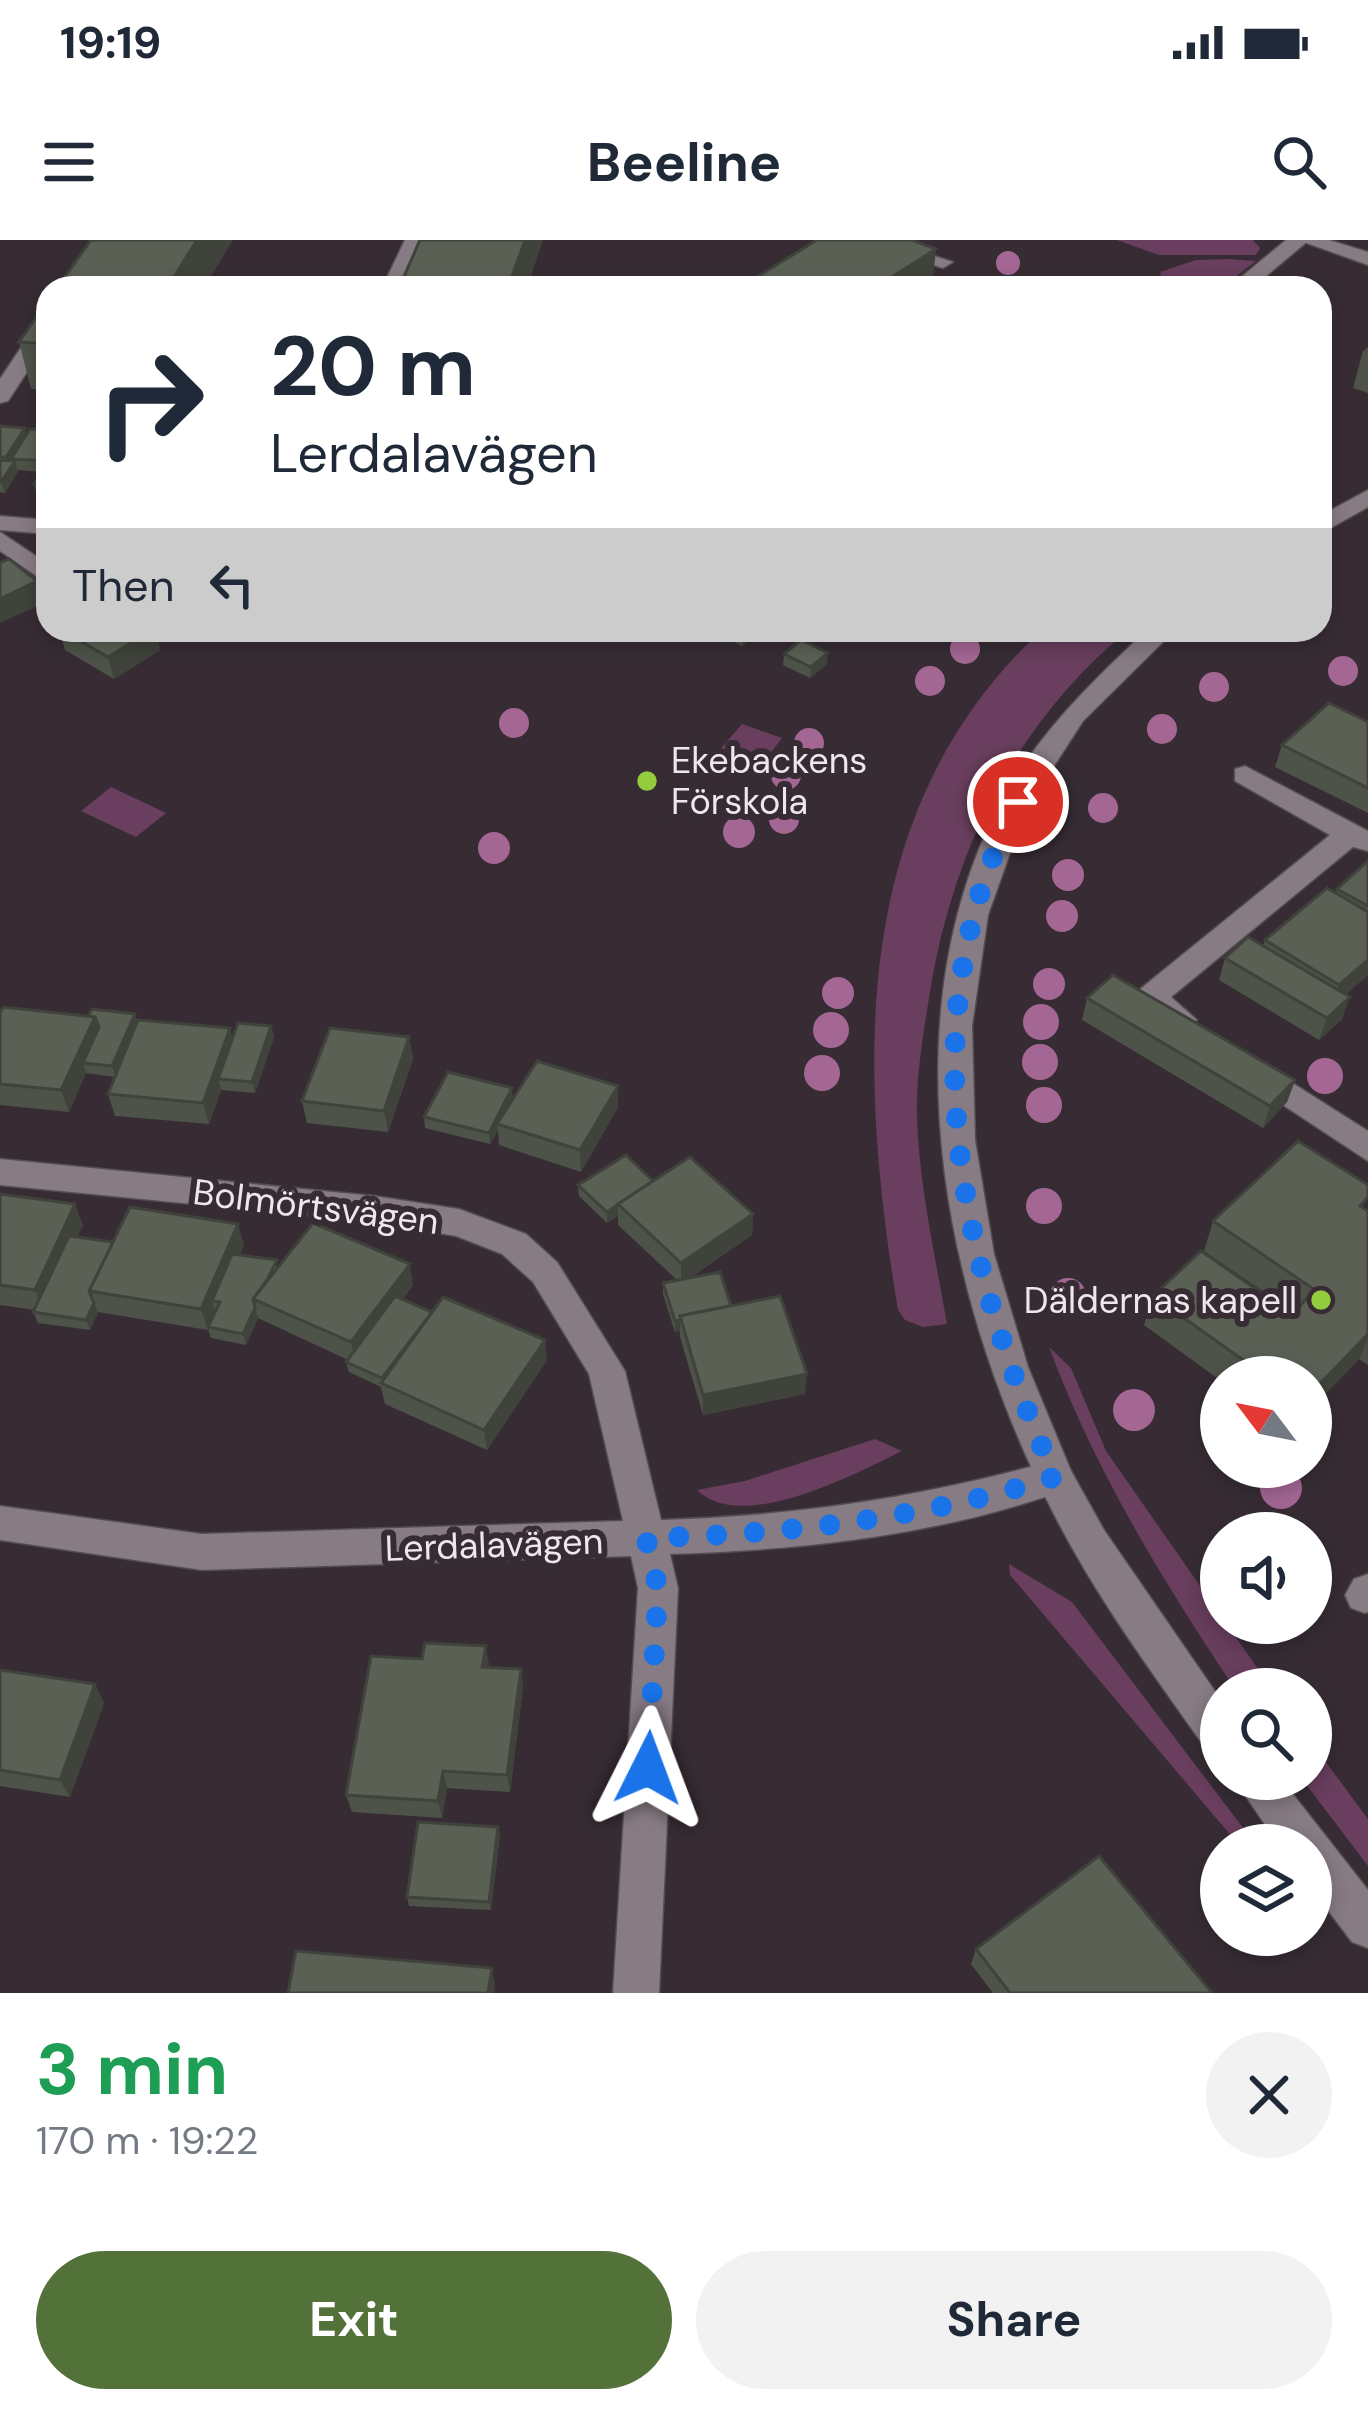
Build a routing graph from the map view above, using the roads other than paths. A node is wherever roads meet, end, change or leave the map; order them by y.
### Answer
1 (415, 240) edge
2 (862, 240) edge
3 (1299, 240) edge
4 (1308, 240) edge
5 (1368, 259) edge
6 (944, 262) dead end
7 (398, 276) edge
8 (1254, 276) edge
9 (36, 342) edge
10 (0, 396) edge
11 (1368, 497) edge
12 (1332, 520) edge
13 (0, 523) edge
14 (36, 526) edge
15 (0, 538) edge
16 (36, 566) edge
17 (1149, 642) edge
18 (1245, 775) dead end
19 (1359, 838) edge
20 (1368, 1148) edge
21 (0, 1172) edge
22 (1055, 1477) junction
23 (0, 1523) edge
24 (646, 1538) junction
25 (1200, 1704) edge
26 (1271, 1800) edge
27 (1289, 1824) edge
28 (1332, 1880) edge
29 (1368, 1927) edge
30 (636, 1993) edge

1 - 7 street
2 - 6 street
3 - 8 street
4 - 5 street
9 - 10 street
11 - 12 street
13 - 14 street
15 - 16 street
17 - 22 street
18 - 19 street
19 - 20 street
21 - 24 street, Bolmörtsvägen
22 - 24 street, Lerdalavägen
22 - 25 street
23 - 24 street, Lerdalavägen
24 - 30 street, Bolmörtsvägen
26 - 27 street
28 - 29 street

